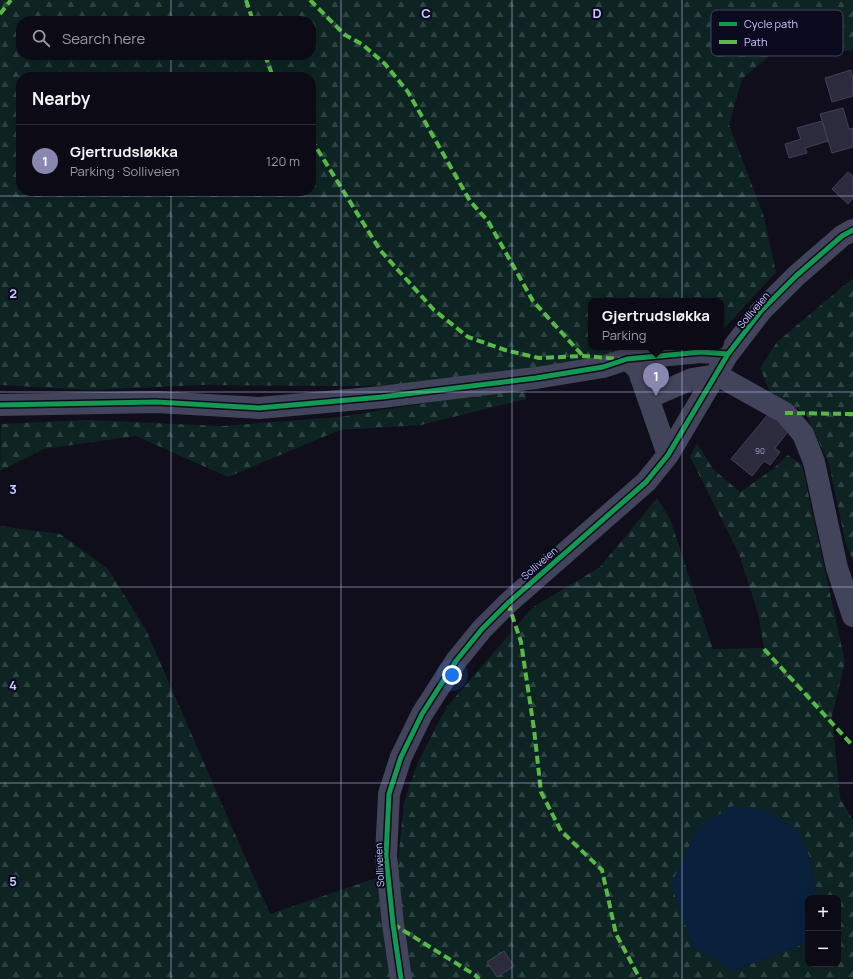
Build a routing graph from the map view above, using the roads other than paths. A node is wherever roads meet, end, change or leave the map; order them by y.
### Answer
1 (853, 230) edge
2 (728, 354) junction
3 (627, 359) junction
4 (717, 375) junction
5 (648, 398) junction
6 (0, 405) edge
7 (668, 455) junction
8 (853, 616) edge
9 (401, 979) edge

1 - 2 street, Solliveien
2 - 3 street
2 - 4 street, Solliveien
3 - 5 street
3 - 6 street
4 - 5 street
4 - 7 street, Solliveien
4 - 8 street
5 - 7 street
7 - 9 street, Solliveien

